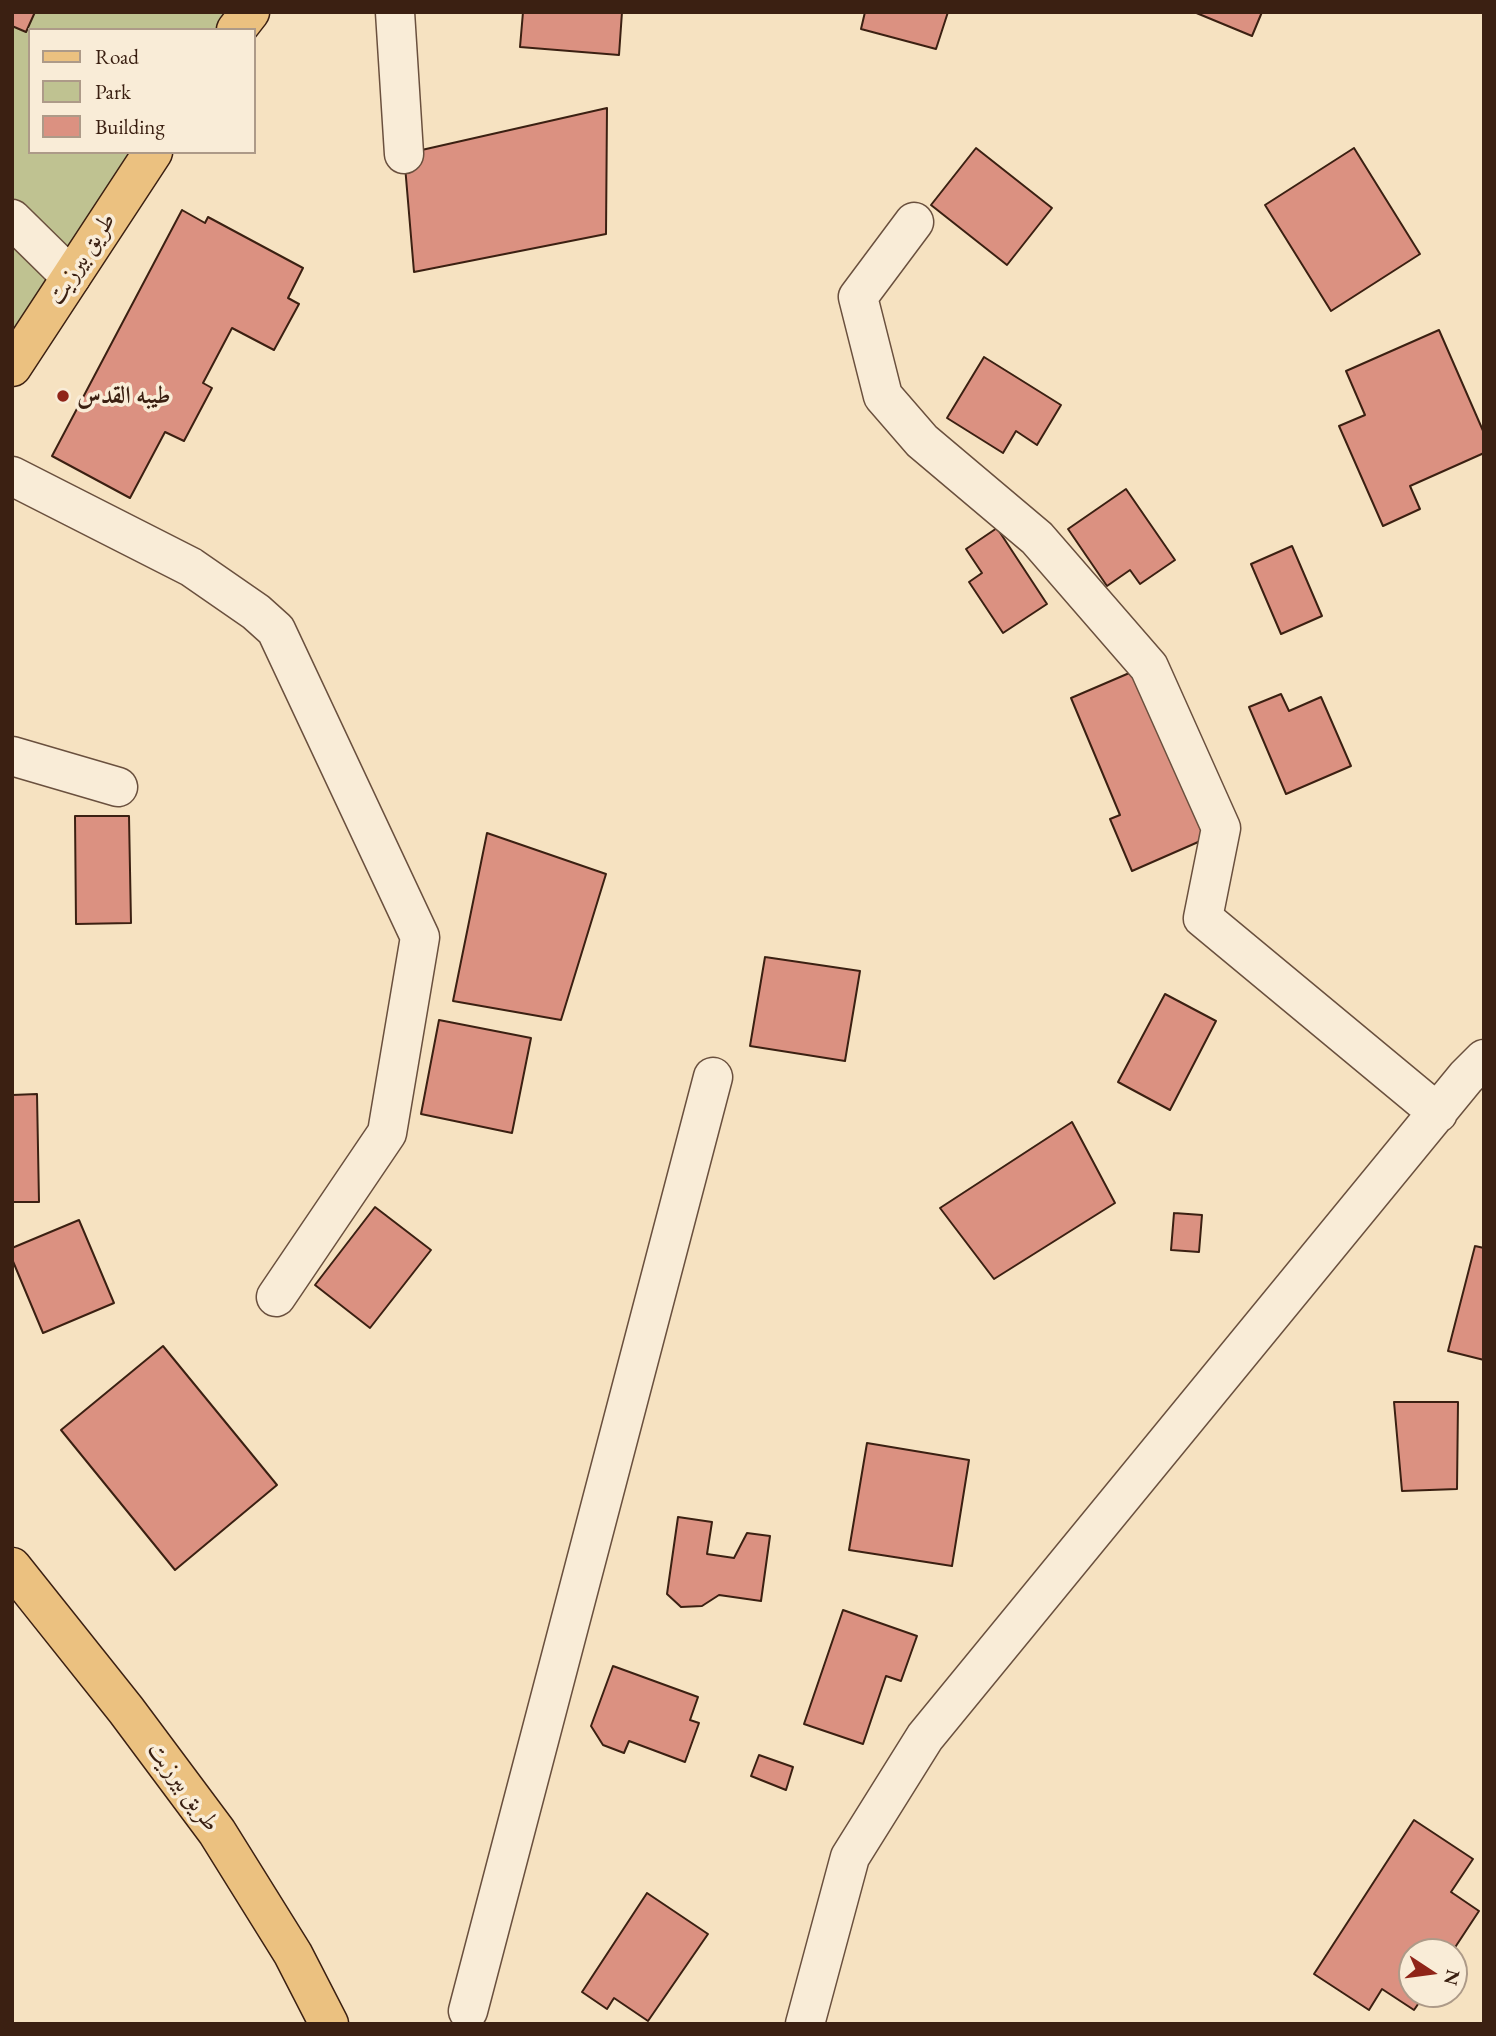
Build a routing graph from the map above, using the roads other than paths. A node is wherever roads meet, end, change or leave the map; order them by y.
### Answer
1 (250, 12) edge
2 (394, 12) edge
3 (238, 28) edge
4 (404, 153) dead end
5 (152, 154) edge
6 (12, 219) edge
7 (914, 222) dead end
8 (71, 277) junction
9 (12, 367) edge
10 (12, 476) edge
11 (12, 756) edge
12 (118, 787) dead end
13 (1478, 1073) edge
14 (713, 1077) dead end
15 (1438, 1112) junction
16 (276, 1297) dead end
17 (12, 1567) edge
18 (467, 2020) edge
19 (329, 2024) edge
20 (805, 2024) edge

1 - 3 main road
2 - 4 street
5 - 8 main road, طريق بيرزيت
6 - 8 street
7 - 15 street
8 - 9 main road, طريق بيرزيت
10 - 16 street
11 - 12 street
13 - 15 street
14 - 18 street
15 - 20 street
17 - 19 main road, طريق بيرزيت

